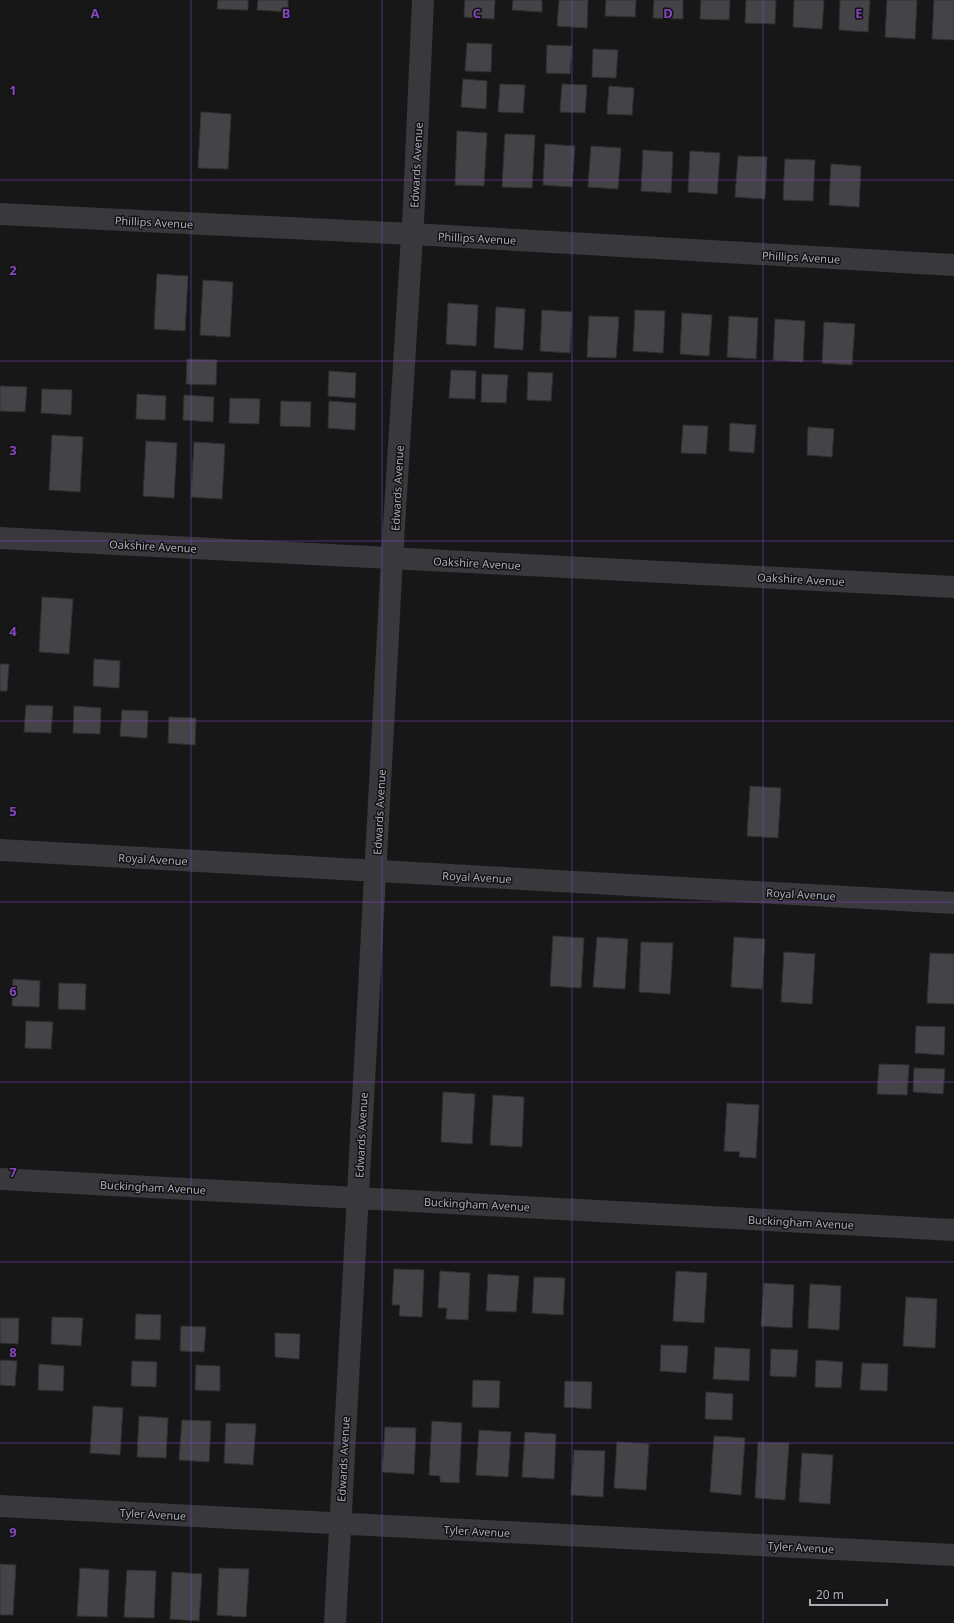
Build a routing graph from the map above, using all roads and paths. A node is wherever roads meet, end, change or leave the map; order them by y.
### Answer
1 (424, 0) edge
2 (0, 214) edge
3 (412, 234) junction
4 (954, 265) edge
5 (0, 538) edge
6 (392, 559) junction
7 (954, 587) edge
8 (0, 850) edge
9 (376, 871) junction
10 (954, 903) edge
11 (0, 1179) edge
12 (358, 1198) junction
13 (954, 1230) edge
14 (0, 1506) edge
15 (340, 1524) junction
16 (954, 1555) edge
17 (335, 1623) edge

1 - 3 street, Edwards Avenue
2 - 3 street, Phillips Avenue
3 - 4 street, Phillips Avenue
3 - 6 street, Edwards Avenue
5 - 6 street, Oakshire Avenue
6 - 7 street, Oakshire Avenue
6 - 9 street, Edwards Avenue
8 - 9 street, Royal Avenue
9 - 10 street, Royal Avenue
9 - 12 street, Edwards Avenue
11 - 12 street, Buckingham Avenue
12 - 13 street, Buckingham Avenue
12 - 15 street, Edwards Avenue
14 - 15 street, Tyler Avenue
15 - 16 street, Tyler Avenue
15 - 17 street, Edwards Avenue

